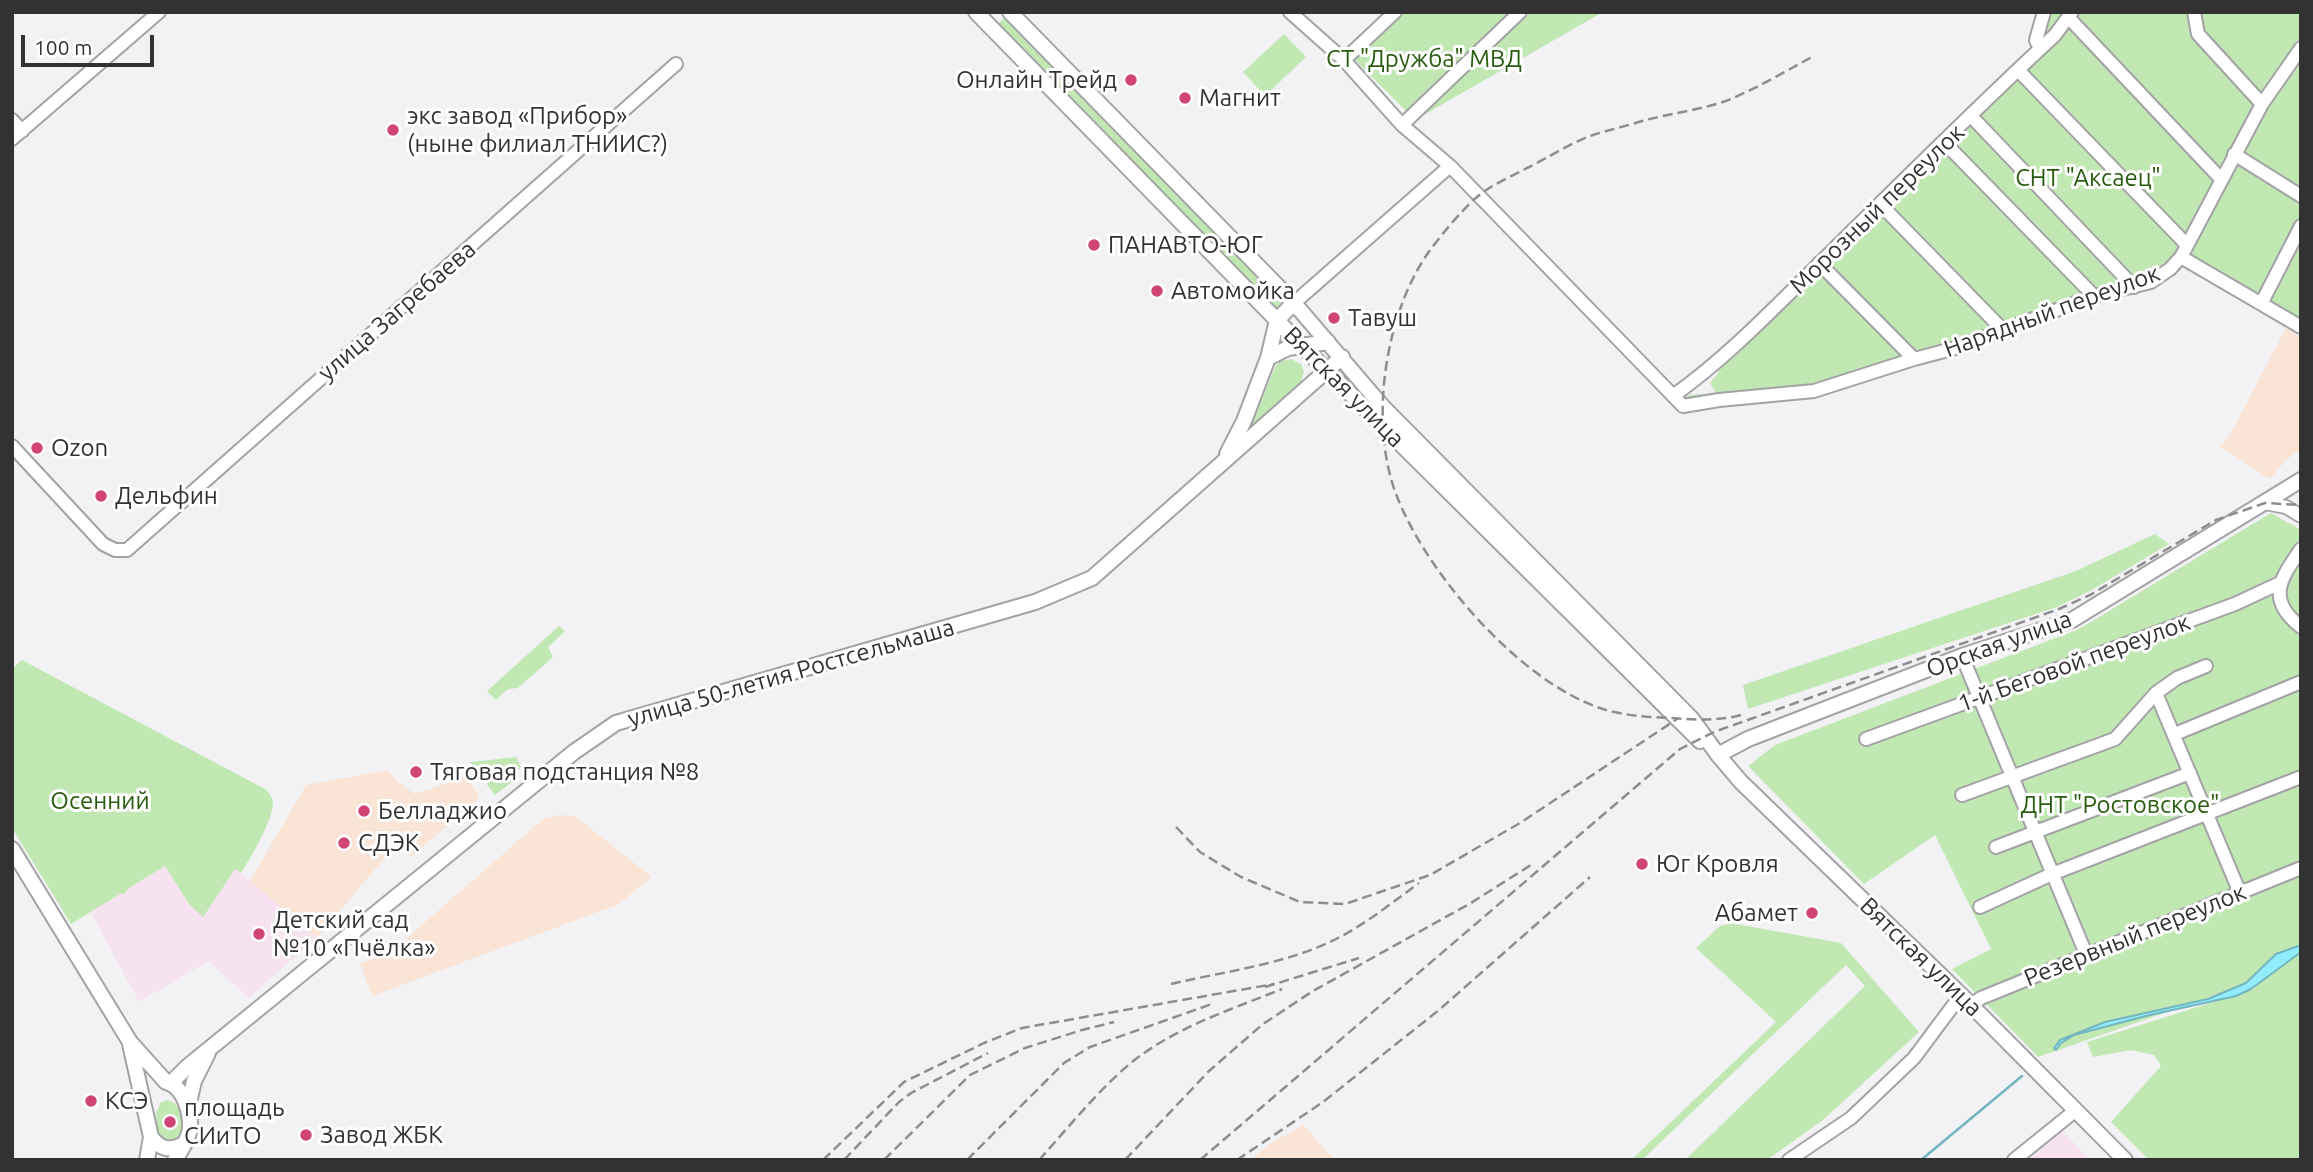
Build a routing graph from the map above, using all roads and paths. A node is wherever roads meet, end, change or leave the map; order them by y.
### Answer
1 (159, 12) edge
2 (976, 12) edge
3 (1003, 12) edge
4 (1010, 12) edge
5 (1290, 12) edge
6 (1395, 12) edge
7 (1520, 12) edge
8 (2044, 12) edge
9 (2193, 12) edge
10 (2070, 15) edge
11 (988, 24) junction
12 (2301, 48) edge
13 (2040, 49) junction
14 (1344, 60) junction
15 (2296, 62) edge
16 (676, 64) dead end
17 (2018, 70) junction
18 (2262, 104) junction
19 (1971, 116) junction
20 (12, 120) edge
21 (1402, 125) junction
22 (17, 135) edge
23 (1944, 142) junction
24 (2234, 154) junction
25 (1450, 166) junction
26 (2221, 179) junction
27 (2301, 196) edge
28 (1880, 204) junction
29 (2301, 226) edge
30 (2184, 251) junction
31 (1819, 263) junction
32 (2134, 287) junction
33 (2094, 296) junction
34 (1294, 303) junction
35 (2261, 304) junction
36 (1277, 320) junction
37 (2301, 327) edge
38 (2002, 329) junction
39 (1328, 342) junction
40 (1301, 346) junction
41 (1342, 357) junction
42 (1268, 358) junction
43 (1914, 359) junction
44 (1326, 370) junction
45 (1672, 396) junction
46 (12, 446) edge
47 (1225, 459) junction
48 (2301, 480) edge
49 (2265, 503) junction
50 (2301, 516) edge
51 (2301, 549) edge
52 (2280, 583) junction
53 (2301, 627) edge
54 (1962, 656) junction
55 (2206, 666) dead end
56 (2301, 682) edge
57 (2156, 693) junction
58 (1980, 697) junction
59 (2175, 734) junction
60 (1866, 739) dead end
61 (1718, 755) junction
62 (2190, 773) junction
63 (2012, 776) junction
64 (2301, 777) edge
65 (1962, 795) dead end
66 (2207, 815) junction
67 (2035, 831) junction
68 (1996, 847) dead end
69 (12, 849) edge
70 (2301, 868) edge
71 (2052, 874) junction
72 (2240, 893) junction
73 (1980, 907) dead end
74 (2086, 954) junction
75 (1966, 1000) junction
76 (130, 1042) junction
77 (209, 1050) junction
78 (168, 1083) junction
79 (145, 1106) junction
80 (188, 1107) junction
81 (2076, 1110) junction
82 (151, 1137) junction
83 (184, 1144) junction
84 (147, 1160) edge
85 (175, 1160) edge
86 (1788, 1160) edge
87 (2014, 1160) edge
88 (2125, 1160) edge

1 - 22 street
2 - 11 main road, Вятская улица
3 - 11 main road
4 - 34 main road, Вятская улица
5 - 14 street
6 - 14 street
7 - 21 street
8 - 13 street
9 - 18 street
10 - 13 street, Морозный переулок
10 - 26 street
11 - 36 main road, Вятская улица
12 - 15 street, Нарядный переулок
13 - 17 street, Морозный переулок
14 - 21 street
15 - 18 street, Нарядный переулок
16 - 46 street, улица Загребаева
17 - 19 street, Морозный переулок
17 - 30 street
18 - 24 street, Нарядный переулок
19 - 23 street, Морозный переулок
19 - 32 street
20 - 22 street
21 - 25 street
23 - 28 street, Морозный переулок
23 - 33 street
24 - 26 street, Нарядный переулок
24 - 27 street
25 - 34 street
25 - 45 street
26 - 30 street, Нарядный переулок
28 - 31 street, Морозный переулок
28 - 38 street
29 - 35 street
30 - 32 street, Нарядный переулок
30 - 35 street
31 - 43 street
31 - 45 street, Морозный переулок
32 - 33 street, Нарядный переулок
33 - 38 street, Нарядный переулок
34 - 36 main road
34 - 39 main road, Вятская улица
35 - 37 street
36 - 40 main road, Вятская улица
36 - 42 main road
38 - 43 street, Нарядный переулок
39 - 40 main road
39 - 41 main road, Вятская улица
40 - 42 main road
40 - 44 main road, Вятская улица
41 - 44 main road, улица 50-летия Ростсельмаша
41 - 61 main road, Вятская улица
42 - 47 main road
43 - 45 street, Нарядный переулок
44 - 47 main road, улица 50-летия Ростсельмаша
44 - 61 main road, Вятская улица
47 - 77 main road, улица 50-летия Ростсельмаша
48 - 49 main road, Орская улица
49 - 50 street
49 - 54 main road, Орская улица
51 - 52 street
52 - 53 street
52 - 58 street, 1-й Беговой переулок
54 - 58 street
54 - 61 main road, Орская улица
55 - 57 street
56 - 59 street
57 - 59 street
57 - 63 street
58 - 60 street, 1-й Беговой переулок
58 - 63 street
59 - 62 street
61 - 75 main road, Вятская улица
62 - 66 street
62 - 67 street
63 - 65 street
63 - 67 street
64 - 66 street
66 - 71 street
66 - 72 street
67 - 68 street
67 - 71 street
69 - 76 main road
70 - 72 street, Резервный переулок
71 - 73 street
71 - 74 street
72 - 74 street, Резервный переулок
74 - 75 street, Резервный переулок
75 - 81 main road, Вятская улица
75 - 86 street
76 - 78 main road
76 - 79 main road
77 - 78 main road, улица 50-летия Ростсельмаша
77 - 80 main road
78 - 79 main road
78 - 80 main road
79 - 82 main road
80 - 83 main road
81 - 87 street
81 - 88 main road, Вятская улица
82 - 83 main road
82 - 84 main road
83 - 85 main road

